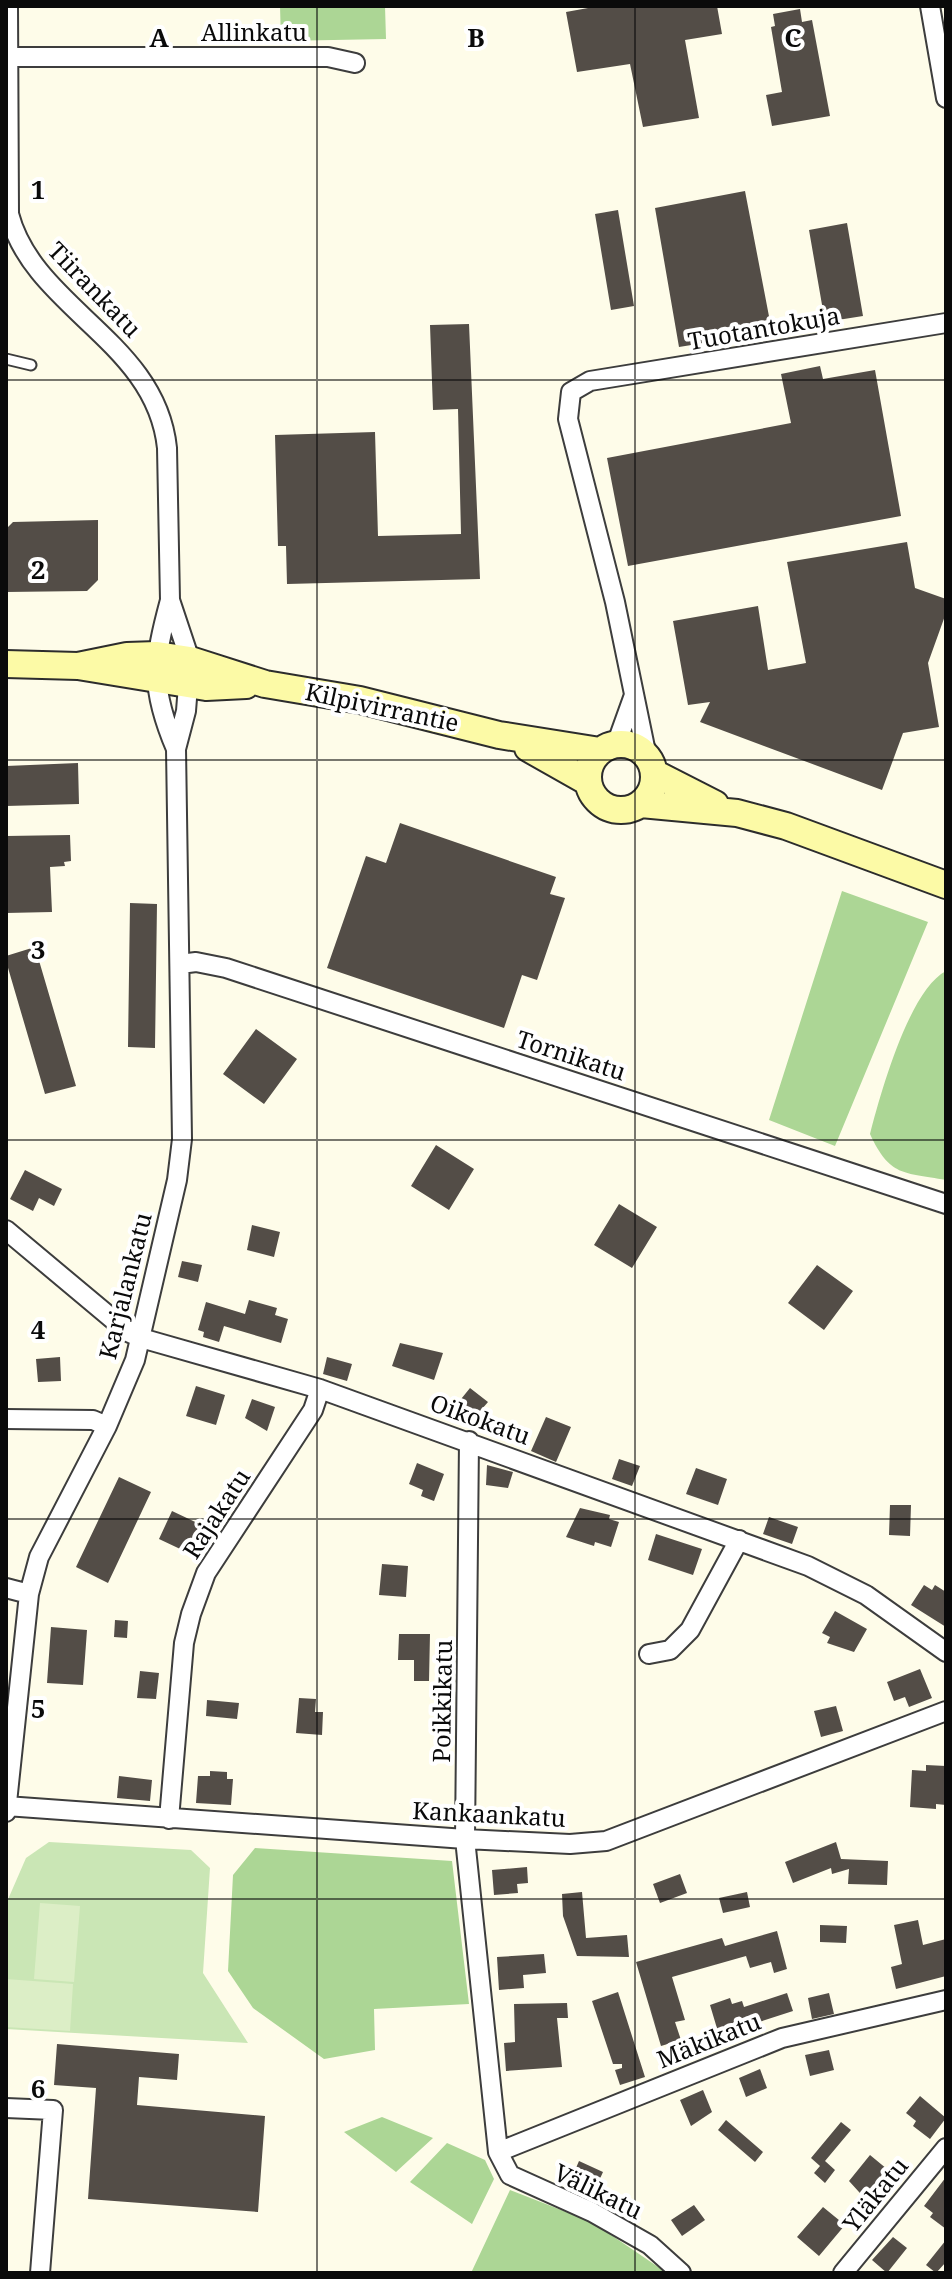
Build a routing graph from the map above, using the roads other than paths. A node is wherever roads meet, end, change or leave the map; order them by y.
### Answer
1 (8, 6) edge
2 (930, 6) edge
3 (7, 57) edge
4 (355, 63) dead end
5 (946, 98) edge
6 (946, 323) edge
7 (6, 359) edge
8 (31, 365) dead end
9 (170, 600) junction
10 (6, 664) edge
11 (156, 667) junction
12 (190, 672) junction
13 (634, 692) junction
14 (499, 735) junction
15 (608, 748) junction
16 (176, 749) junction
17 (650, 765) junction
18 (588, 782) junction
19 (641, 804) junction
20 (737, 813) junction
21 (946, 885) edge
22 (180, 964) junction
23 (946, 1204) edge
24 (6, 1230) edge
25 (141, 1338) junction
26 (320, 1389) junction
27 (6, 1419) edge
28 (107, 1426) junction
29 (469, 1441) junction
30 (739, 1540) junction
31 (6, 1588) edge
32 (29, 1594) junction
33 (946, 1652) edge
34 (649, 1654) dead end
35 (946, 1711) edge
36 (7, 1808) edge
37 (169, 1819) junction
38 (465, 1839) junction
39 (946, 2000) edge
40 (6, 2108) edge
41 (946, 2148) edge
42 (498, 2152) junction
43 (40, 2273) edge
44 (681, 2273) edge
45 (843, 2273) edge

1 - 3 street, Tiirankatu
2 - 5 street
3 - 4 street, Allinkatu
3 - 9 street, Tiirankatu
6 - 13 street, Tuotantokuja
7 - 8 lane
9 - 11 street, Tiirankatu
9 - 12 street, Tiirankatu
10 - 11 street, Kilpivirrantie
11 - 12 street, Kilpivirrantie
11 - 16 street, Karjalankatu
12 - 14 street, Kilpivirrantie
12 - 16 street, Karjalankatu
13 - 15 street
13 - 17 street
14 - 15 street, Kilpivirrantie
14 - 18 street, Kilpivirrantie
15 - 17 street
15 - 18 street
16 - 22 street, Karjalankatu
17 - 19 street
17 - 20 street
18 - 19 street
19 - 20 street
20 - 21 street
22 - 23 street, Tornikatu
22 - 25 street, Karjalankatu
24 - 25 street, Oikokatu
25 - 26 street, Oikokatu
25 - 28 street, Karjalankatu
26 - 29 street, Oikokatu
26 - 37 street, Rajakatu
27 - 28 street
28 - 32 street, Karjalankatu
29 - 30 street, Oikokatu
29 - 38 street, Poikkikatu
30 - 33 street, Oikokatu
30 - 34 street
31 - 32 street
32 - 36 street, Karjalankatu
35 - 38 street, Kankaankatu
36 - 37 street, Kankaankatu
37 - 38 street, Kankaankatu
38 - 42 street, Poikkikatu
39 - 42 street, Mäkikatu
40 - 43 street
41 - 45 street, Yläkatu
42 - 44 street, Välikatu

